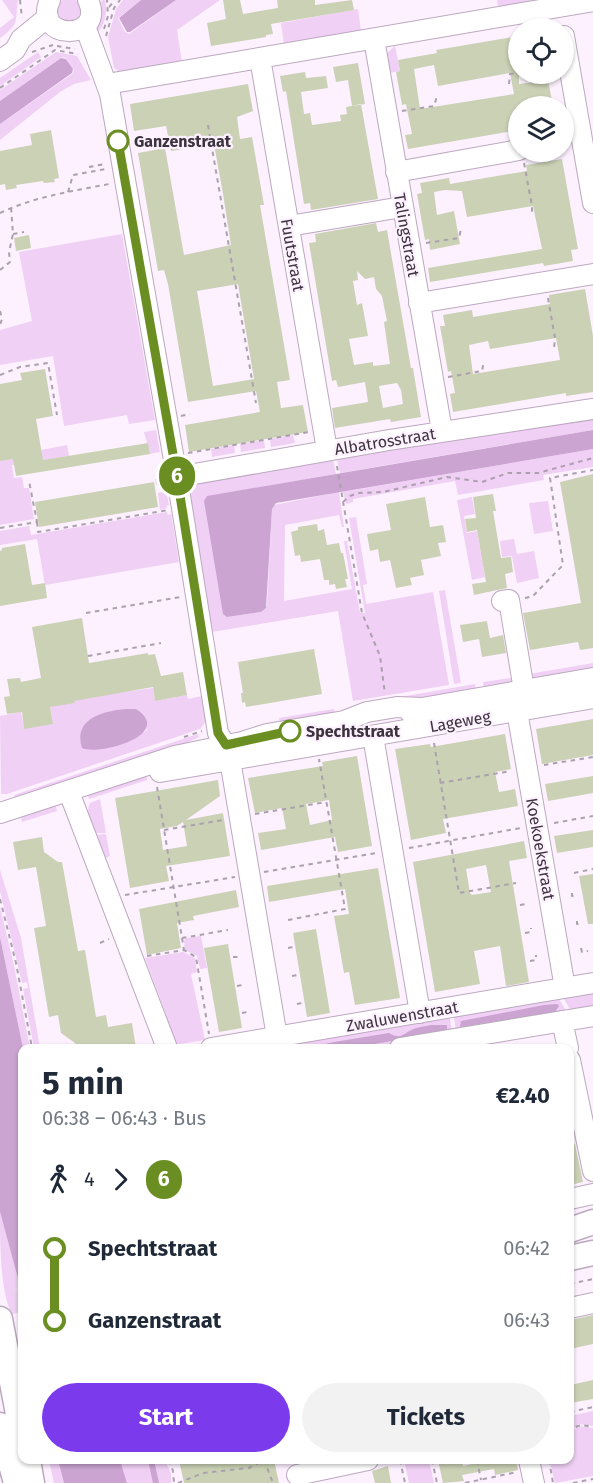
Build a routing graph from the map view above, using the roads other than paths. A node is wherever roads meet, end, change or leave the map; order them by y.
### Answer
1 (593, 1) edge
2 (95, 2) edge
3 (558, 4) edge
4 (62, 21) edge
5 (374, 39) junction
6 (7, 55) edge
7 (261, 58) junction
8 (107, 84) junction
9 (571, 84) edge
10 (580, 140) edge
11 (508, 158) edge
12 (396, 172) junction
13 (593, 203) edge
14 (402, 207) junction
15 (289, 226) junction
16 (593, 274) edge
17 (419, 303) junction
18 (593, 409) edge
19 (442, 431) junction
20 (327, 450) junction
21 (177, 477) junction
22 (506, 601) road end
23 (593, 678) edge
24 (524, 690) junction
25 (593, 698) edge
26 (517, 711) junction
27 (373, 736) junction
28 (225, 747) junction
29 (156, 772) junction
30 (69, 792) junction
31 (0, 813) edge
32 (593, 983) edge
33 (565, 988) junction
34 (420, 1013) junction
35 (593, 1016) edge
36 (562, 1021) junction
37 (277, 1037) junction
38 (165, 1044) edge
39 (236, 1044) edge
40 (424, 1044) edge
41 (567, 1044) edge
42 (574, 1079) edge
43 (593, 1172) edge
44 (593, 1194) edge
45 (574, 1198) edge
46 (593, 1222) edge
47 (574, 1229) edge
48 (593, 1235) edge
49 (574, 1238) edge
50 (593, 1253) edge
51 (574, 1257) edge
52 (593, 1268) edge
53 (574, 1271) edge
54 (593, 1303) edge
55 (574, 1307) edge
56 (0, 1319) edge
57 (10, 1359) edge
58 (18, 1410) edge
59 (0, 1425) edge
60 (28, 1464) edge
61 (344, 1464) edge
62 (296, 1472) edge
63 (16, 1483) edge
64 (32, 1483) edge

1 - 3 street
2 - 4 street
3 - 5 street
4 - 6 street
4 - 8 street
5 - 7 street
5 - 12 street, Talingstraat
7 - 8 street
7 - 15 street, Fuutstraat
8 - 21 street
9 - 10 street
10 - 13 street
11 - 12 street
12 - 14 street, Talingstraat
14 - 15 street
14 - 17 street, Talingstraat
15 - 20 street, Fuutstraat
16 - 17 street
17 - 19 street, Talingstraat
18 - 19 street, Albatrosstraat
19 - 20 street, Albatrosstraat
20 - 21 street, Albatrosstraat
21 - 28 street
22 - 24 street
23 - 24 street, Lageweg
24 - 28 street, Lageweg
25 - 26 street, Lageweg
26 - 27 street, Lageweg
26 - 33 street, Koekoekstraat
27 - 28 street, Lageweg
27 - 34 street
28 - 29 street, Lageweg
28 - 29 street, Lageweg
28 - 37 street
29 - 30 street, Lageweg
30 - 31 street, Lageweg
30 - 38 street
32 - 33 street, Zwaluwenstraat
33 - 34 street, Zwaluwenstraat
34 - 37 street, Zwaluwenstraat
35 - 36 street
36 - 40 street
36 - 41 street
37 - 39 street, Zwaluwenstraat
42 - 43 street
44 - 45 street
46 - 47 main road
48 - 49 main road
50 - 51 main road
52 - 53 main road
54 - 55 street
56 - 57 main road
57 - 58 main road
59 - 63 main road
60 - 64 main road
61 - 62 street

